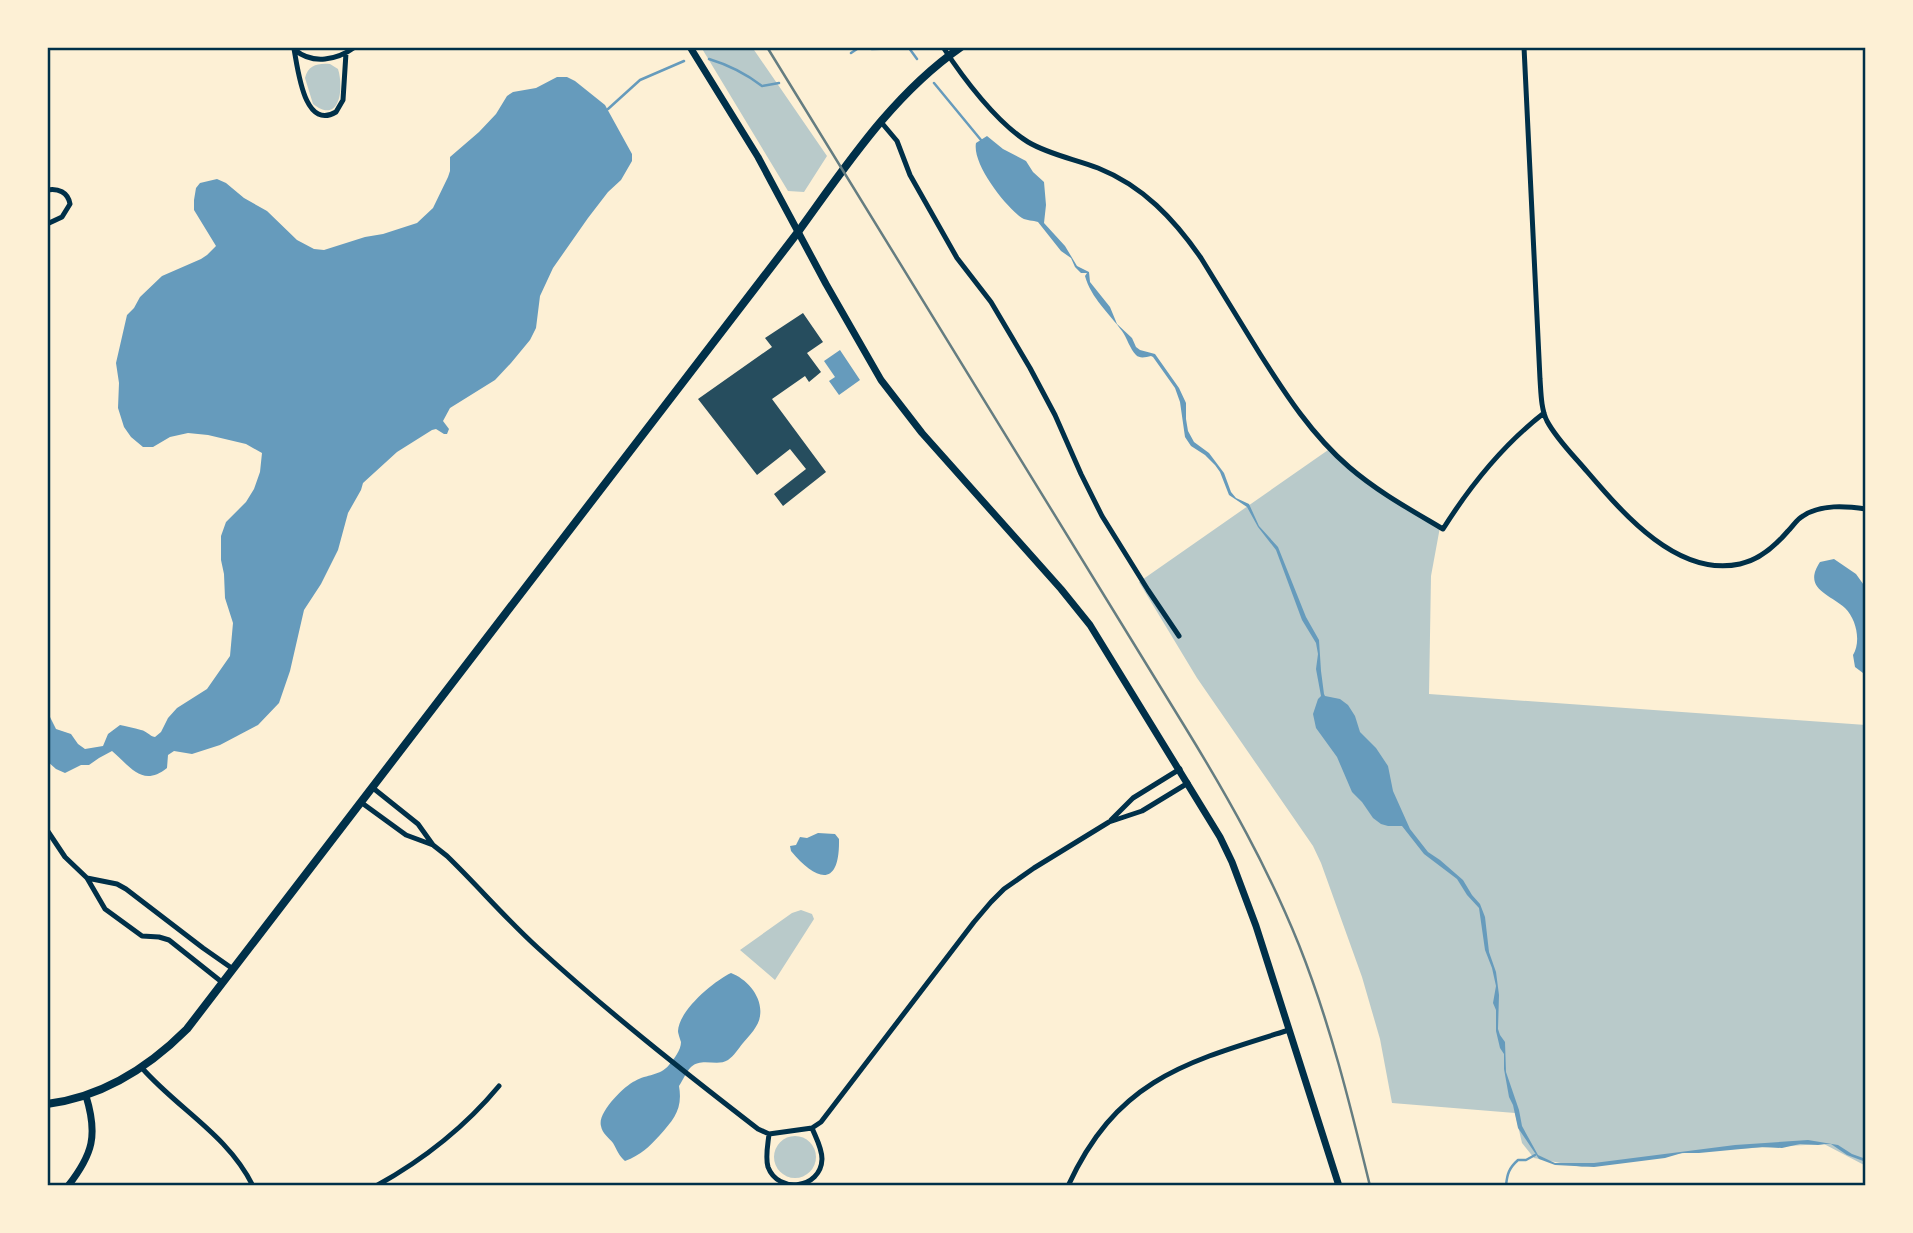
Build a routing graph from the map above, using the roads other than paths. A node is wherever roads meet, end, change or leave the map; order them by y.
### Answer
1 (355, 47) edge
2 (690, 47) edge
3 (943, 47) edge
4 (961, 47) edge
5 (1524, 47) edge
6 (294, 48) edge
7 (346, 53) junction
8 (948, 56) junction
9 (881, 122) junction
10 (47, 190) edge
11 (47, 224) edge
12 (798, 232) junction
13 (1544, 413) junction
14 (1866, 509) edge
15 (1179, 636) dead end
16 (1180, 769) junction
17 (1188, 783) junction
18 (373, 788) junction
19 (362, 803) junction
20 (1109, 822) junction
21 (47, 830) edge
22 (433, 845) junction
23 (88, 878) junction
24 (178, 929) junction
25 (169, 940) junction
26 (203, 948) junction
27 (195, 960) junction
28 (233, 969) junction
29 (223, 983) junction
30 (1289, 1030) junction
31 (142, 1068) junction
32 (499, 1086) dead end
33 (86, 1096) junction
34 (47, 1104) edge
35 (812, 1128) junction
36 (769, 1134) junction
37 (68, 1186) edge
38 (253, 1186) edge
39 (376, 1186) edge
40 (1068, 1186) edge
41 (1339, 1186) edge

1 - 7 street
2 - 12 street
3 - 8 street
4 - 8 main road
5 - 13 street
6 - 7 street
6 - 7 street
8 - 9 main road
8 - 13 street
9 - 12 main road
9 - 15 street
10 - 11 street
12 - 16 street
12 - 18 main road
13 - 14 street
16 - 17 street
16 - 20 street
17 - 20 street
17 - 30 street
18 - 19 main road
18 - 22 street
19 - 22 street
19 - 28 main road
20 - 35 street
21 - 23 street
22 - 36 street
23 - 24 street
23 - 25 street
24 - 25 street
24 - 26 street
25 - 27 street
26 - 27 street
26 - 28 street
27 - 29 street
28 - 29 main road
29 - 31 main road
30 - 40 street
30 - 41 street
31 - 33 main road
31 - 38 street
32 - 39 street
33 - 34 main road
33 - 37 street
35 - 36 street
35 - 36 street

